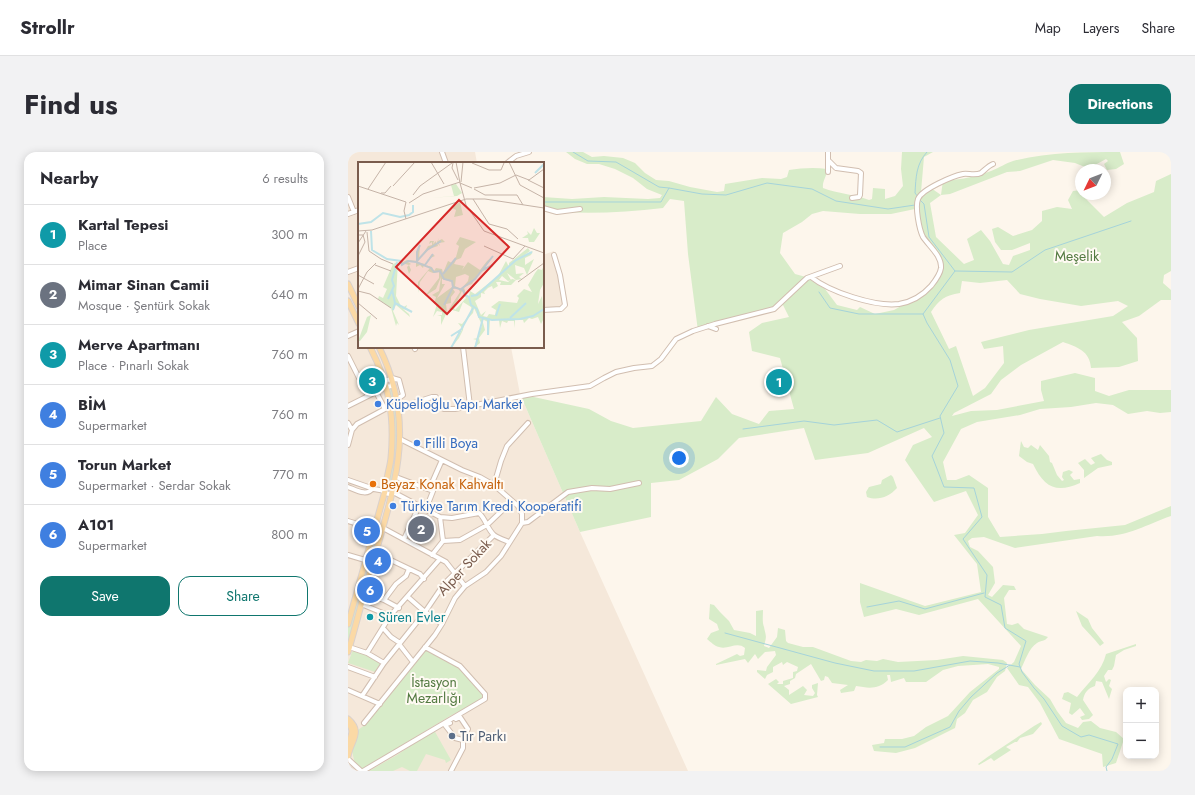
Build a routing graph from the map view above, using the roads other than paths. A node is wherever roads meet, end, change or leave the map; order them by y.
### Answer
1 (442, 152) edge
2 (528, 152) edge
3 (829, 153) edge
4 (829, 161) junction
5 (446, 162) edge
6 (508, 162) edge
7 (993, 164) dead end
8 (828, 172) dead end
9 (348, 197) edge
10 (852, 198) dead end
11 (544, 208) edge
12 (580, 209) dead end
13 (358, 210) edge
14 (354, 212) junction
15 (348, 214) edge
16 (554, 255) dead end
17 (840, 266) dead end
18 (358, 268) edge
19 (348, 272) edge
20 (810, 277) junction
21 (348, 284) edge
22 (348, 301) edge
23 (358, 303) edge
24 (544, 310) edge
25 (358, 322) edge
26 (708, 326) junction
27 (716, 329) dead end
28 (358, 331) edge
29 (348, 336) edge
30 (370, 348) edge
31 (379, 348) edge
32 (463, 348) edge
33 (348, 356) edge
34 (392, 380) junction
35 (386, 385) junction
36 (376, 392) junction
37 (368, 396) junction
38 (348, 406) edge
39 (470, 406) junction
40 (398, 408) junction
41 (348, 423) edge
42 (528, 423) dead end
43 (352, 430) junction
44 (400, 439) junction
45 (348, 445) edge
46 (442, 460) junction
47 (396, 477) junction
48 (348, 480) edge
49 (639, 483) dead end
50 (494, 486) junction
51 (348, 487) edge
52 (373, 488) junction
53 (386, 489) junction
54 (434, 491) junction
55 (393, 492) junction
56 (512, 501) junction
57 (419, 506) junction
58 (426, 510) junction
59 (440, 517) junction
60 (348, 523) edge
61 (522, 523) junction
62 (487, 525) junction
63 (383, 528) junction
64 (374, 529) junction
65 (494, 535) junction
66 (404, 539) junction
67 (443, 541) junction
68 (509, 542) junction
69 (376, 553) junction
70 (348, 555) edge
71 (432, 555) junction
72 (440, 559) junction
73 (365, 560) junction
74 (409, 569) junction
75 (455, 573) junction
76 (424, 579) junction
77 (465, 586) junction
78 (364, 593) junction
79 (408, 598) junction
80 (348, 600) edge
81 (384, 600) junction
82 (354, 602) junction
83 (361, 604) junction
84 (399, 608) junction
85 (425, 612) junction
86 (390, 616) junction
87 (348, 624) edge
88 (442, 624) junction
89 (383, 628) junction
90 (399, 643) junction
91 (425, 647) junction
92 (349, 650) edge
93 (367, 653) junction
94 (413, 662) junction
95 (384, 663) junction
96 (348, 667) edge
97 (375, 677) junction
98 (348, 690) edge
99 (362, 696) junction
100 (380, 704) junction
101 (348, 718) edge
102 (348, 723) edge
103 (364, 723) dead end
104 (463, 740) junction
105 (348, 744) edge
106 (348, 756) edge
107 (348, 759) edge
108 (348, 768) edge
109 (351, 771) edge
110 (362, 771) edge
111 (451, 771) edge

1 - 5 street
2 - 6 street
3 - 4 street
4 - 8 street
4 - 10 street
7 - 20 street
9 - 14 street
11 - 12 street
13 - 14 street
14 - 15 street
16 - 24 street
17 - 20 street
18 - 19 street
20 - 26 street
21 - 23 main road
22 - 25 main road
26 - 27 street
26 - 39 street
28 - 29 street
30 - 35 main road
31 - 34 main road
32 - 39 street
33 - 37 street
34 - 35 street
34 - 40 main road
35 - 36 street
35 - 53 main road
36 - 37 street
36 - 43 street
37 - 38 street
39 - 40 street
40 - 44 main road
41 - 43 street
42 - 50 street
43 - 45 street
44 - 46 street
44 - 47 main road
46 - 50 street
46 - 54 street
47 - 54 street
47 - 55 main road
48 - 52 street
49 - 61 street
50 - 56 street
51 - 52 street
52 - 53 street
53 - 55 street
53 - 64 main road
54 - 58 street
55 - 57 street
55 - 63 main road
56 - 61 street
56 - 62 street
57 - 58 street
57 - 66 street
58 - 59 street
59 - 62 street
59 - 67 street
60 - 64 street
61 - 68 street
62 - 65 street
62 - 67 street
63 - 66 street
63 - 69 main road
64 - 73 main road
65 - 68 street
65 - 75 street, Alper Sokak
66 - 71 street
67 - 71 street
68 - 77 street
69 - 74 street
69 - 78 main road
70 - 73 street
71 - 72 street
72 - 75 street
72 - 76 street
73 - 82 main road
74 - 76 street
74 - 81 street
75 - 77 street
75 - 85 street, Alper Sokak
76 - 79 street
77 - 88 street
78 - 81 street
78 - 83 main road
79 - 84 street
79 - 85 street
80 - 82 street
81 - 84 street
82 - 87 main road
83 - 86 street
83 - 92 main road
84 - 86 street
85 - 88 street
85 - 90 street, Alper Sokak
86 - 89 street
88 - 91 street
89 - 90 street
89 - 93 street
90 - 94 street
90 - 95 street, Alper Sokak
91 - 94 street
91 - 110 street
92 - 93 street
93 - 95 street
94 - 100 street
95 - 97 street, Alper Sokak
96 - 97 street
97 - 99 street, Alper Sokak
98 - 99 street
99 - 100 street
100 - 103 street
101 - 106 main road
102 - 105 main road
104 - 104 street
104 - 111 street
107 - 110 street
108 - 109 main road

